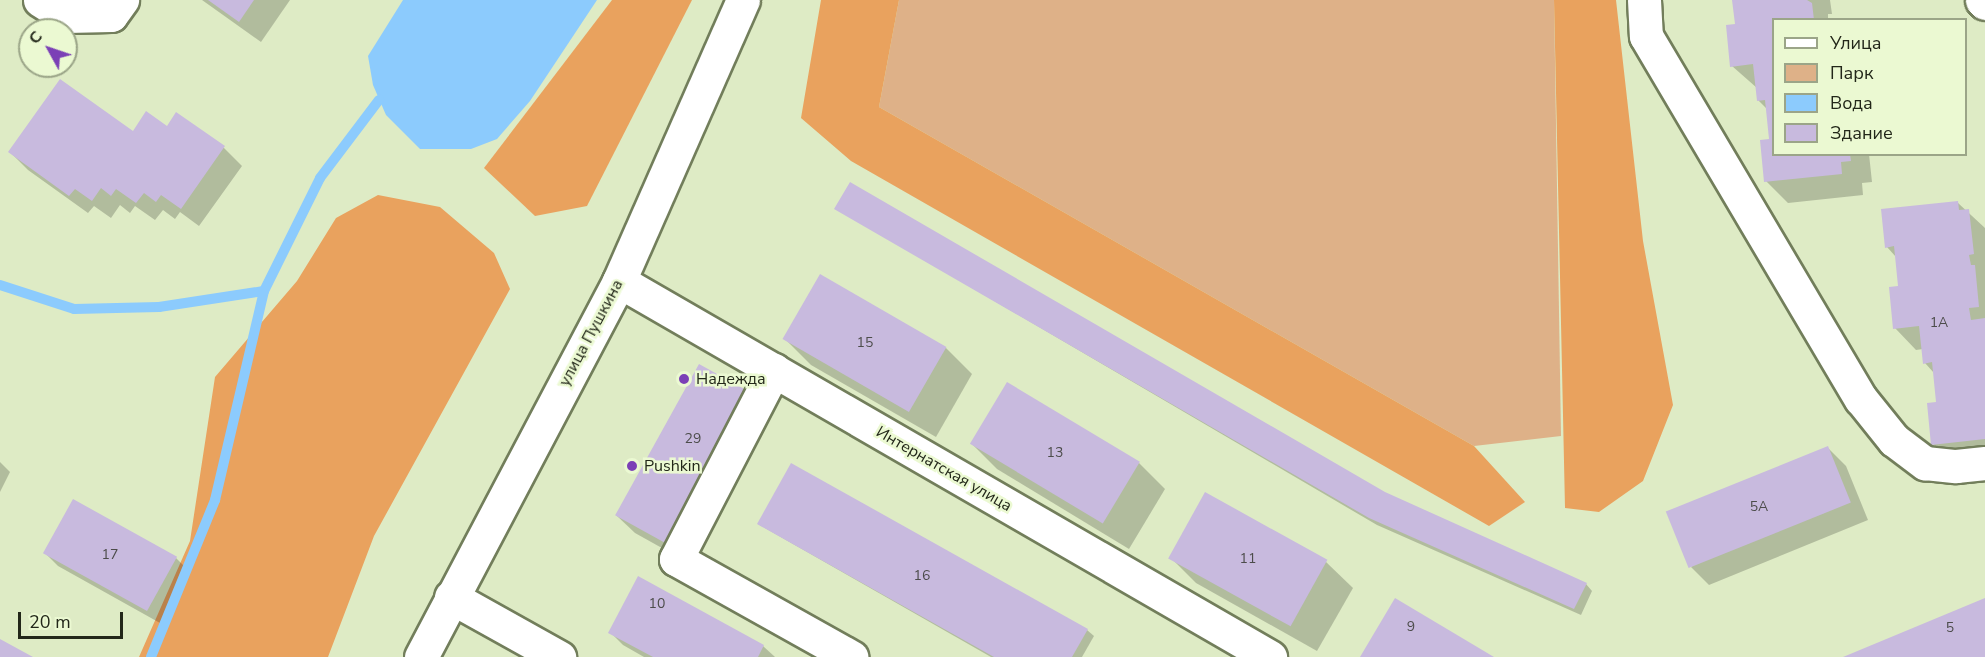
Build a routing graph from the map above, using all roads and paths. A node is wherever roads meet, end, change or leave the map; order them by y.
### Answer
1 (40, 0) edge
2 (122, 0) edge
3 (743, 0) edge
4 (1644, 0) edge
5 (619, 281) junction
6 (774, 370) junction
7 (1985, 463) edge
8 (451, 597) junction
9 (421, 657) edge
10 (559, 657) edge
11 (851, 657) edge
12 (1270, 657) edge

1 - 2 street
3 - 5 street, улица Пушкина
4 - 7 street
5 - 6 street, Интернатская улица
5 - 8 street, улица Пушкина
6 - 11 street
6 - 12 street, Интернатская улица
8 - 9 street, улица Пушкина
8 - 10 street

